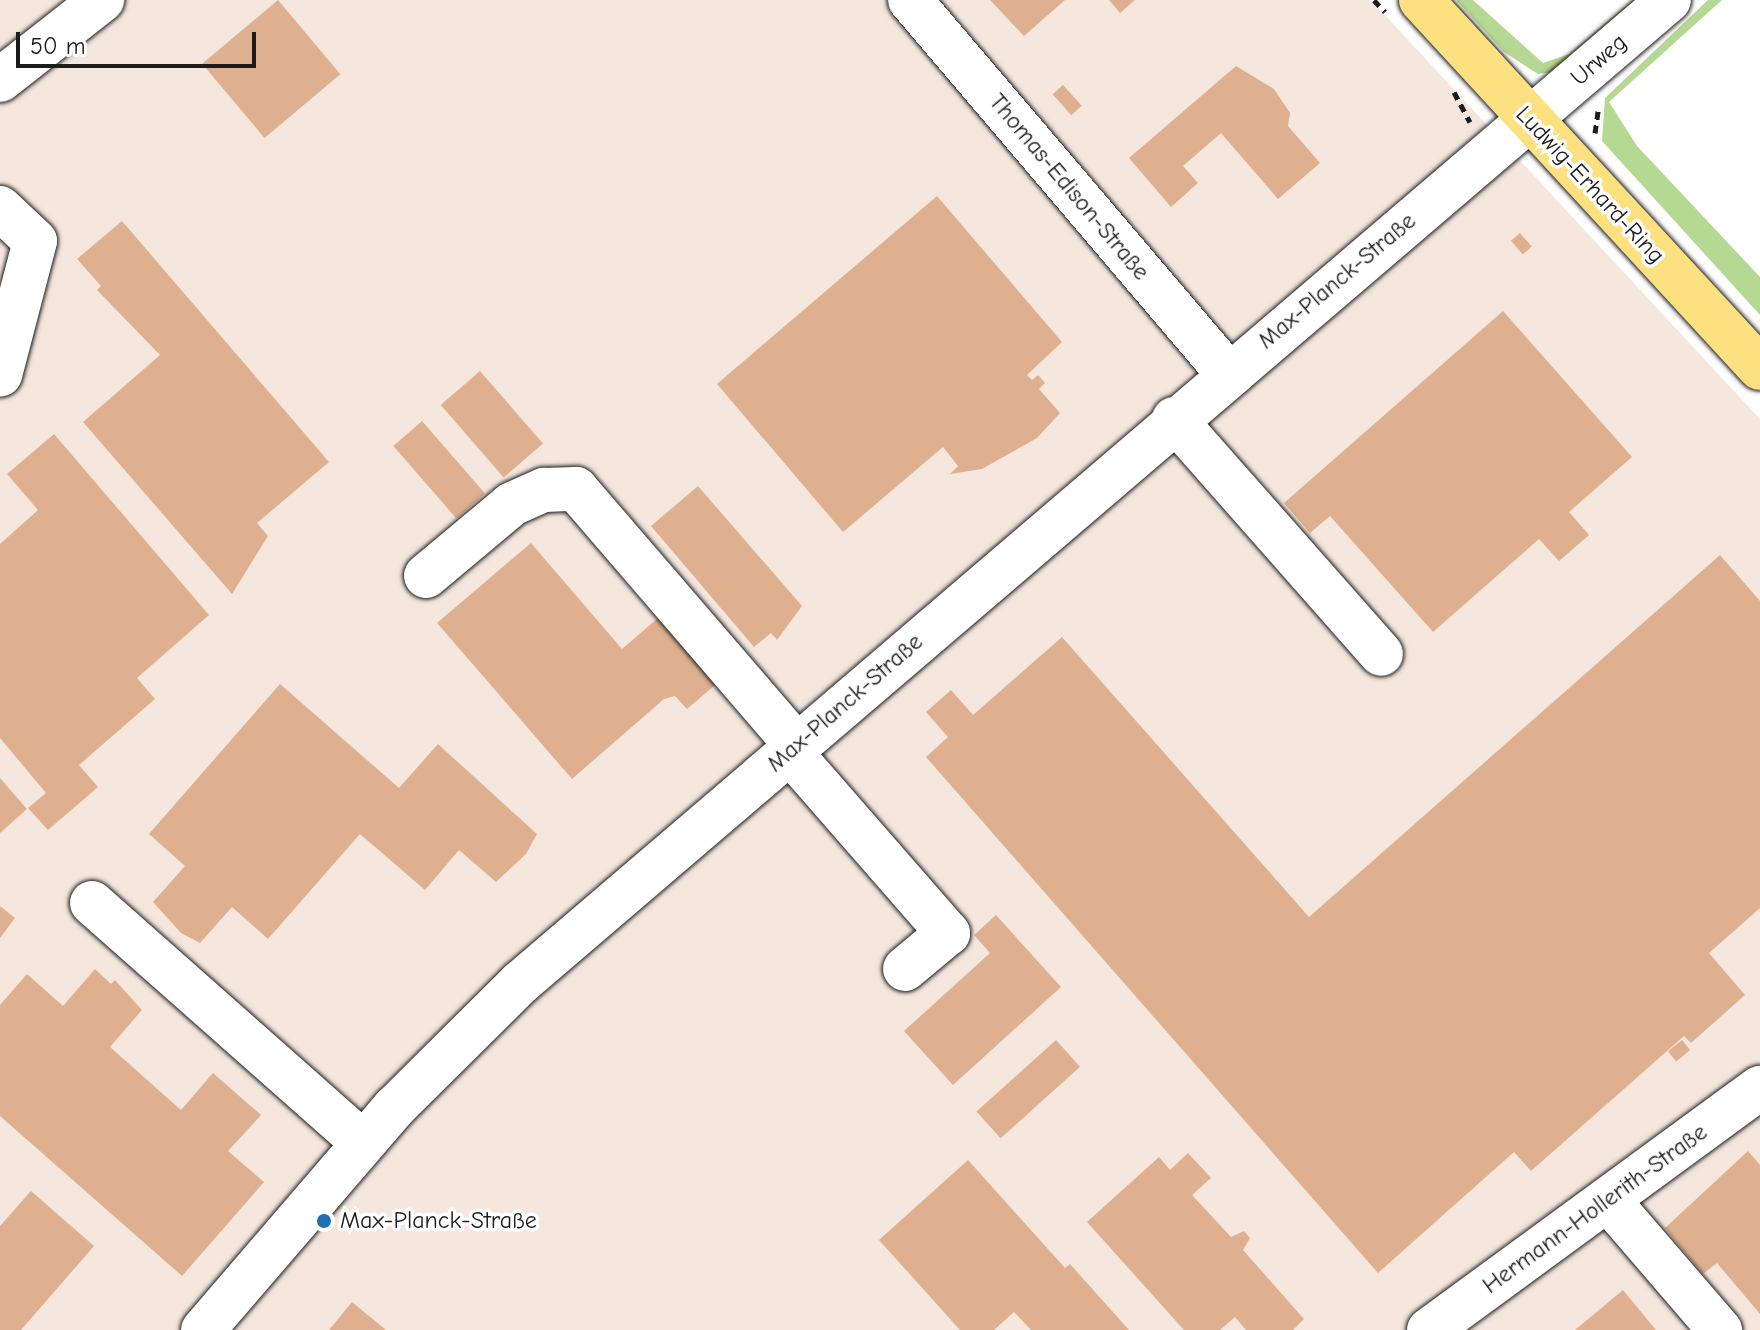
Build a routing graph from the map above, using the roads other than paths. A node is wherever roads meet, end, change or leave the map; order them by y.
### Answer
1 (910, 0) edge
2 (1421, 0) edge
3 (1669, 0) edge
4 (74, 8) edge
5 (0, 80) edge
6 (1530, 120) junction
7 (0, 208) edge
8 (1760, 368) edge
9 (1228, 373) junction
10 (0, 375) edge
11 (1174, 419) junction
12 (426, 576) dead end
13 (1381, 654) dead end
14 (792, 748) junction
15 (92, 903) dead end
16 (905, 969) dead end
17 (1760, 1088) edge
18 (363, 1143) junction
19 (1608, 1200) junction
20 (203, 1330) edge
21 (1429, 1330) edge
22 (1720, 1330) edge

1 - 9 street, Thomas-Edison-Straße
2 - 6 main road, Ludwig-Erhard-Ring
3 - 6 street, Urweg
4 - 5 street
6 - 8 main road, Ludwig-Erhard-Ring
6 - 9 street, Max-Planck-Straße
7 - 10 street
9 - 11 street, Max-Planck-Straße
11 - 13 street
11 - 14 street, Max-Planck-Straße
12 - 14 street
14 - 16 street
14 - 18 street, Max-Planck-Straße
15 - 18 street
17 - 19 street, Hermann-Hollerith-Straße
18 - 20 street, Max-Planck-Straße
19 - 21 street, Hermann-Hollerith-Straße
19 - 22 street

